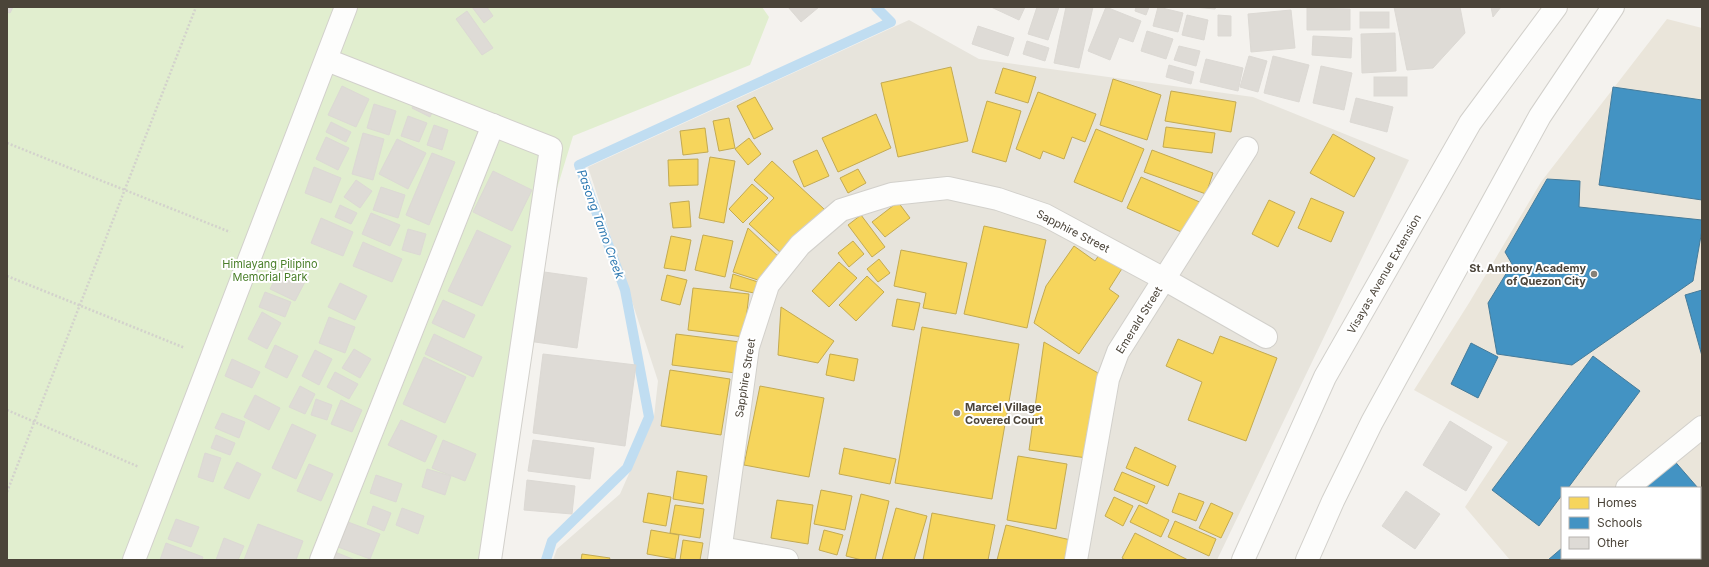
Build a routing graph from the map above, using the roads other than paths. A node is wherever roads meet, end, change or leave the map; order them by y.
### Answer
1 (346, 7) edge
2 (1556, 7) edge
3 (1613, 7) edge
4 (327, 60) junction
5 (493, 125) junction
6 (1247, 148) dead end
7 (1164, 279) junction
8 (1266, 337) dead end
9 (1702, 427) edge
10 (1628, 487) edge
11 (720, 554) edge
12 (134, 560) edge
13 (321, 560) edge
14 (490, 560) edge
15 (786, 560) edge
16 (1076, 560) edge
17 (1242, 560) edge
18 (1307, 560) edge

1 - 4 street
2 - 17 street, Visayas Avenue Extension
3 - 18 street
4 - 5 street
4 - 12 street
5 - 13 street
5 - 14 street
6 - 7 street, Emerald Street
7 - 8 street, Sapphire Street
7 - 11 street, Sapphire Street
7 - 16 street, Emerald Street
9 - 10 street
11 - 15 street

